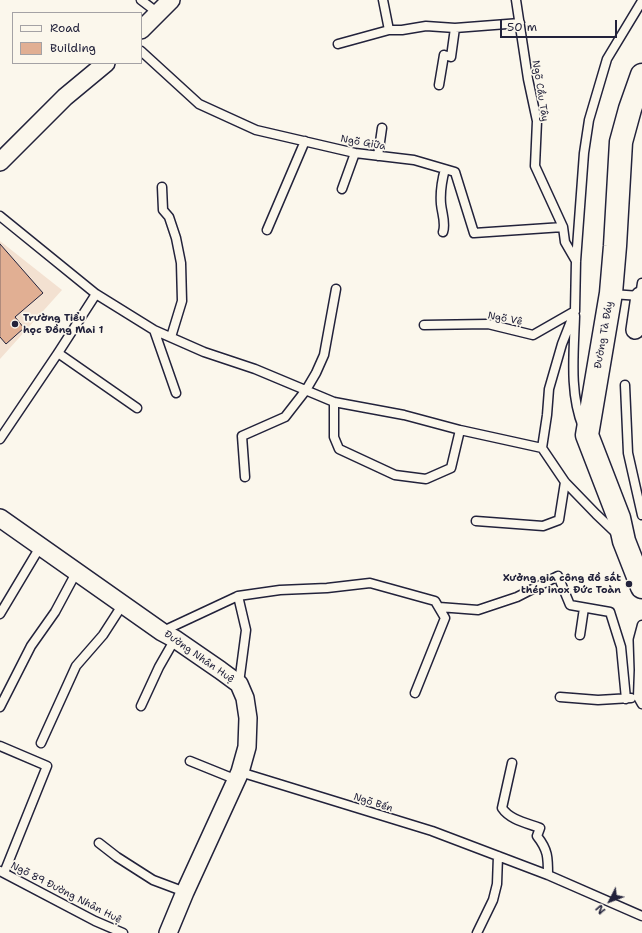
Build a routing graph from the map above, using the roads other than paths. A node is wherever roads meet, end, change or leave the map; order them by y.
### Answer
1 (141, 0) edge
2 (171, 0) edge
3 (383, 0) edge
4 (516, 0) edge
5 (642, 1) edge
6 (158, 13) junction
7 (520, 23) junction
8 (455, 28) junction
9 (142, 29) edge
10 (389, 30) junction
11 (338, 44) dead end
12 (142, 52) edge
13 (105, 64) edge
14 (642, 75) edge
15 (439, 85) dead end
16 (382, 128) dead end
17 (305, 141) junction
18 (356, 153) junction
19 (378, 156) junction
20 (0, 162) edge
21 (445, 169) junction
22 (162, 186) dead end
23 (342, 189) dead end
24 (0, 216) edge
25 (563, 228) junction
26 (267, 230) dead end
27 (443, 232) dead end
28 (576, 261) junction
29 (336, 289) dead end
30 (96, 294) junction
31 (611, 294) junction
32 (641, 299) edge
33 (575, 311) junction
34 (424, 325) dead end
35 (154, 330) junction
36 (635, 330) dead end
37 (171, 337) junction
38 (58, 353) junction
39 (625, 385) dead end
40 (306, 390) junction
41 (176, 393) dead end
42 (334, 402) junction
43 (137, 408) dead end
44 (460, 430) junction
45 (587, 435) junction
46 (0, 439) edge
47 (542, 448) junction
48 (245, 477) dead end
49 (566, 482) junction
50 (642, 515) edge
51 (0, 518) edge
52 (476, 521) dead end
53 (624, 541) junction
54 (40, 546) junction
55 (77, 571) junction
56 (642, 587) edge
57 (238, 596) junction
58 (123, 604) junction
59 (439, 608) junction
60 (584, 608) junction
61 (0, 614) edge
62 (642, 625) edge
63 (169, 635) junction
64 (580, 635) dead end
65 (238, 684) junction
66 (415, 693) dead end
67 (560, 697) dead end
68 (626, 699) junction
69 (640, 700) edge
70 (141, 706) dead end
71 (0, 707) edge
72 (41, 743) dead end
73 (0, 746) edge
74 (190, 761) dead end
75 (512, 764) dead end
76 (238, 776) junction
77 (99, 843) dead end
78 (498, 856) junction
79 (2, 872) edge
80 (548, 875) junction
81 (185, 892) junction
82 (642, 916) edge
83 (123, 933) edge
84 (168, 933) edge
85 (477, 933) edge

1 - 6 lane
2 - 6 street
3 - 10 lane
4 - 7 lane, Ngõ Cầu Tây
5 - 28 lane
6 - 9 street
7 - 8 lane
7 - 25 lane, Ngõ Cầu Tây
8 - 10 lane
8 - 15 lane
10 - 11 lane
12 - 17 lane, Ngõ Giữa
13 - 20 street
14 - 31 street, Đường Tà Đáy
16 - 19 lane
17 - 18 lane, Ngõ Giữa
17 - 26 lane
18 - 19 lane, Ngõ Giữa
18 - 23 lane
19 - 21 lane, Ngõ Giữa
21 - 25 lane, Ngõ Giữa
21 - 27 lane
22 - 37 lane
24 - 30 lane
25 - 28 lane, Ngõ Cầu Tây
28 - 33 lane
29 - 40 lane
30 - 35 lane
30 - 38 lane
31 - 32 lane
31 - 45 street, Đường Tà Đáy
32 - 36 street
33 - 34 lane, Ngõ Vệ
33 - 45 lane
33 - 47 lane
35 - 37 lane
35 - 41 lane
37 - 40 lane
38 - 43 lane
38 - 46 lane
39 - 50 lane
40 - 42 lane
40 - 48 lane
42 - 44 lane
42 - 44 lane
44 - 47 lane
45 - 53 street
47 - 49 lane
49 - 52 lane
49 - 53 lane
51 - 54 street, Đường Nhân Huệ
53 - 56 street
54 - 55 street, Đường Nhân Huệ
54 - 61 lane
55 - 58 street, Đường Nhân Huệ
55 - 71 lane
57 - 59 lane
57 - 63 lane
57 - 65 lane
58 - 63 street, Đường Nhân Huệ
58 - 72 lane
59 - 60 lane
59 - 66 lane
60 - 64 lane
60 - 68 lane
62 - 69 lane
63 - 65 street, Đường Nhân Huệ
63 - 70 lane
65 - 76 street, Đường Nhân Huệ
67 - 68 lane
68 - 69 lane
73 - 79 lane
74 - 76 lane, Ngõ Bến
75 - 80 lane
76 - 78 lane, Ngõ Bến
76 - 81 street, Đường Nhân Huệ
77 - 81 lane
78 - 80 lane, Ngõ Bến
78 - 85 lane
79 - 83 lane, Ngõ 89 Đường Nhân Huệ
80 - 82 lane, Ngõ Bến
81 - 84 street, Đường Nhân Huệ

